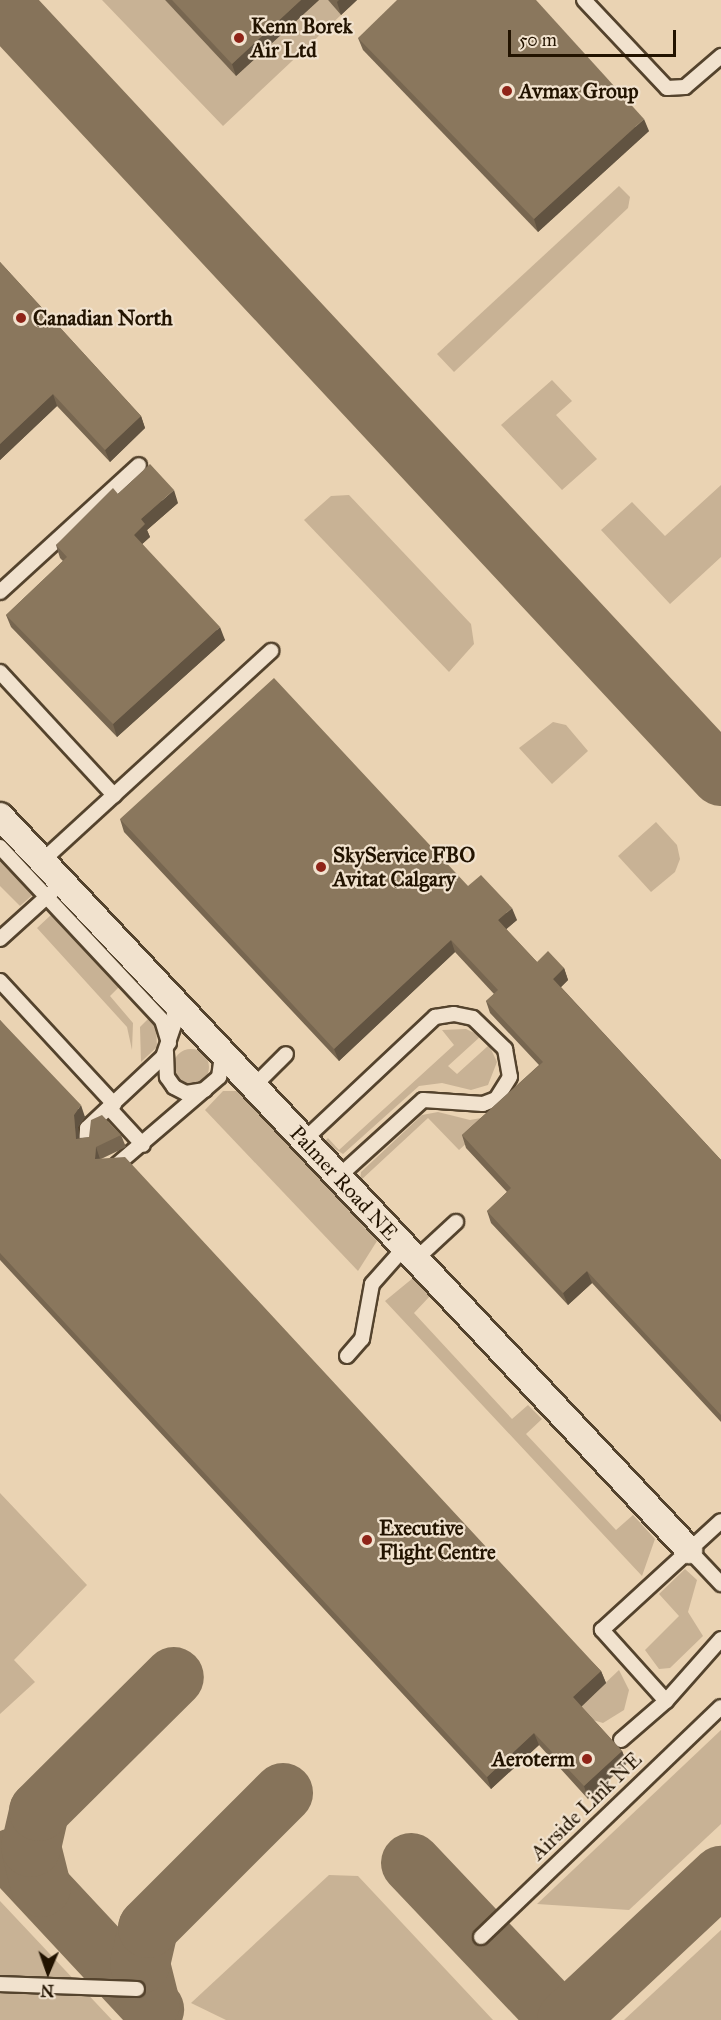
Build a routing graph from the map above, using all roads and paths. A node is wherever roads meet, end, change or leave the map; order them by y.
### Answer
1 (584, 0) edge
2 (721, 56) edge
3 (139, 465) dead end
4 (0, 592) edge
5 (271, 651) dead end
6 (0, 672) edge
7 (114, 795) junction
8 (0, 816) edge
9 (0, 847) edge
10 (42, 861) junction
11 (55, 890) junction
12 (0, 939) edge
13 (0, 981) edge
14 (170, 997) junction
15 (168, 1047) junction
16 (220, 1050) junction
17 (286, 1054) dead end
18 (254, 1086) junction
19 (205, 1090) junction
20 (111, 1106) junction
21 (304, 1140) junction
22 (86, 1144) edge
23 (143, 1145) junction
24 (106, 1166) edge
25 (338, 1176) junction
26 (456, 1222) dead end
27 (410, 1254) junction
28 (347, 1356) dead end
29 (721, 1521) edge
30 (689, 1550) junction
31 (721, 1584) edge
32 (721, 1639) edge
33 (666, 1701) junction
34 (721, 1707) edge
35 (621, 1740) dead end
36 (481, 1937) dead end
37 (0, 1984) edge
38 (137, 1989) dead end

1 - 2 lane
3 - 4 lane
5 - 7 lane
6 - 7 lane
7 - 10 lane
8 - 10 street, Palmer Road NE
9 - 11 lane
10 - 11 street, Palmer Road NE
11 - 12 lane
11 - 14 street, Palmer Road NE
11 - 15 lane
13 - 20 lane
14 - 15 lane
14 - 16 street, Palmer Road NE
15 - 19 lane
15 - 20 lane
16 - 18 street, Palmer Road NE
16 - 19 lane
17 - 18 lane
18 - 21 street, Palmer Road NE
19 - 23 lane
20 - 22 lane
20 - 23 lane
21 - 25 street, Palmer Road NE
21 - 25 lane
23 - 24 lane
25 - 27 street, Palmer Road NE
26 - 27 lane
27 - 28 lane
27 - 30 street, Palmer Road NE
29 - 30 lane
30 - 31 lane
30 - 33 lane
32 - 33 lane
33 - 35 lane
34 - 36 lane, Airside Link NE
37 - 38 lane

